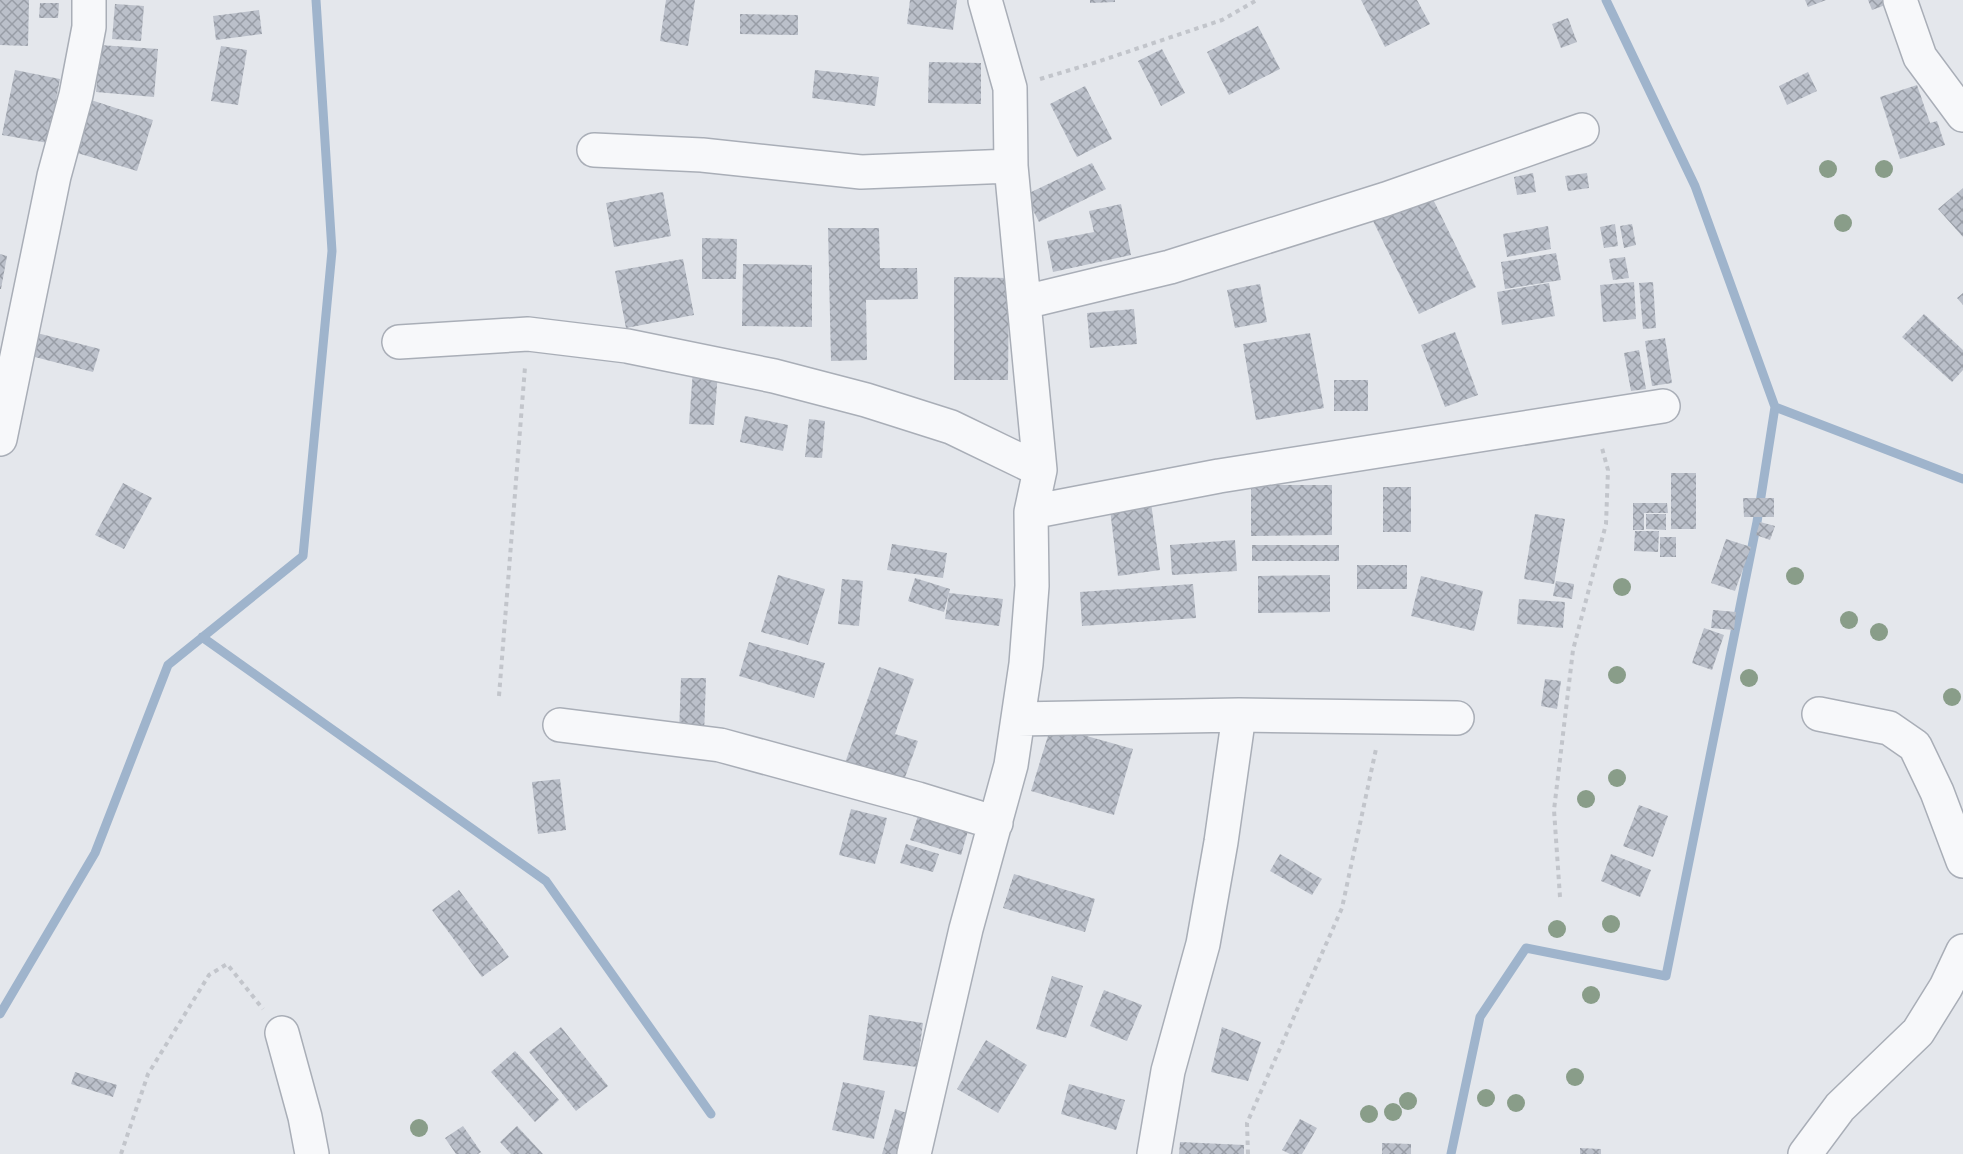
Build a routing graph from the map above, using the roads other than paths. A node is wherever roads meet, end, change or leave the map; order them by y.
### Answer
1 (89, 0) edge
2 (985, 0) edge
3 (1900, 0) edge
4 (1963, 115) edge
5 (1582, 130) dead end
6 (594, 150) dead end
7 (1011, 166) junction
8 (1025, 302) junction
9 (399, 342) dead end
10 (1663, 405) dead end
11 (0, 439) edge
12 (1040, 470) junction
13 (1031, 512) junction
14 (1819, 714) dead end
15 (1239, 715) junction
16 (1456, 718) dead end
17 (1018, 719) junction
18 (560, 725) dead end
19 (996, 823) junction
20 (1963, 861) edge
21 (1963, 951) edge
22 (282, 1033) road end
23 (312, 1154) edge
24 (914, 1154) edge
25 (1154, 1154) edge
26 (1805, 1154) edge

1 - 11 street
2 - 7 street
3 - 4 street
5 - 8 street
6 - 7 street
7 - 8 street
8 - 12 street
9 - 12 street
10 - 13 street
12 - 13 street
13 - 17 street
14 - 20 street
15 - 16 street
15 - 17 street
15 - 25 street
17 - 19 street
18 - 19 street
19 - 24 street
21 - 26 street
22 - 23 street

